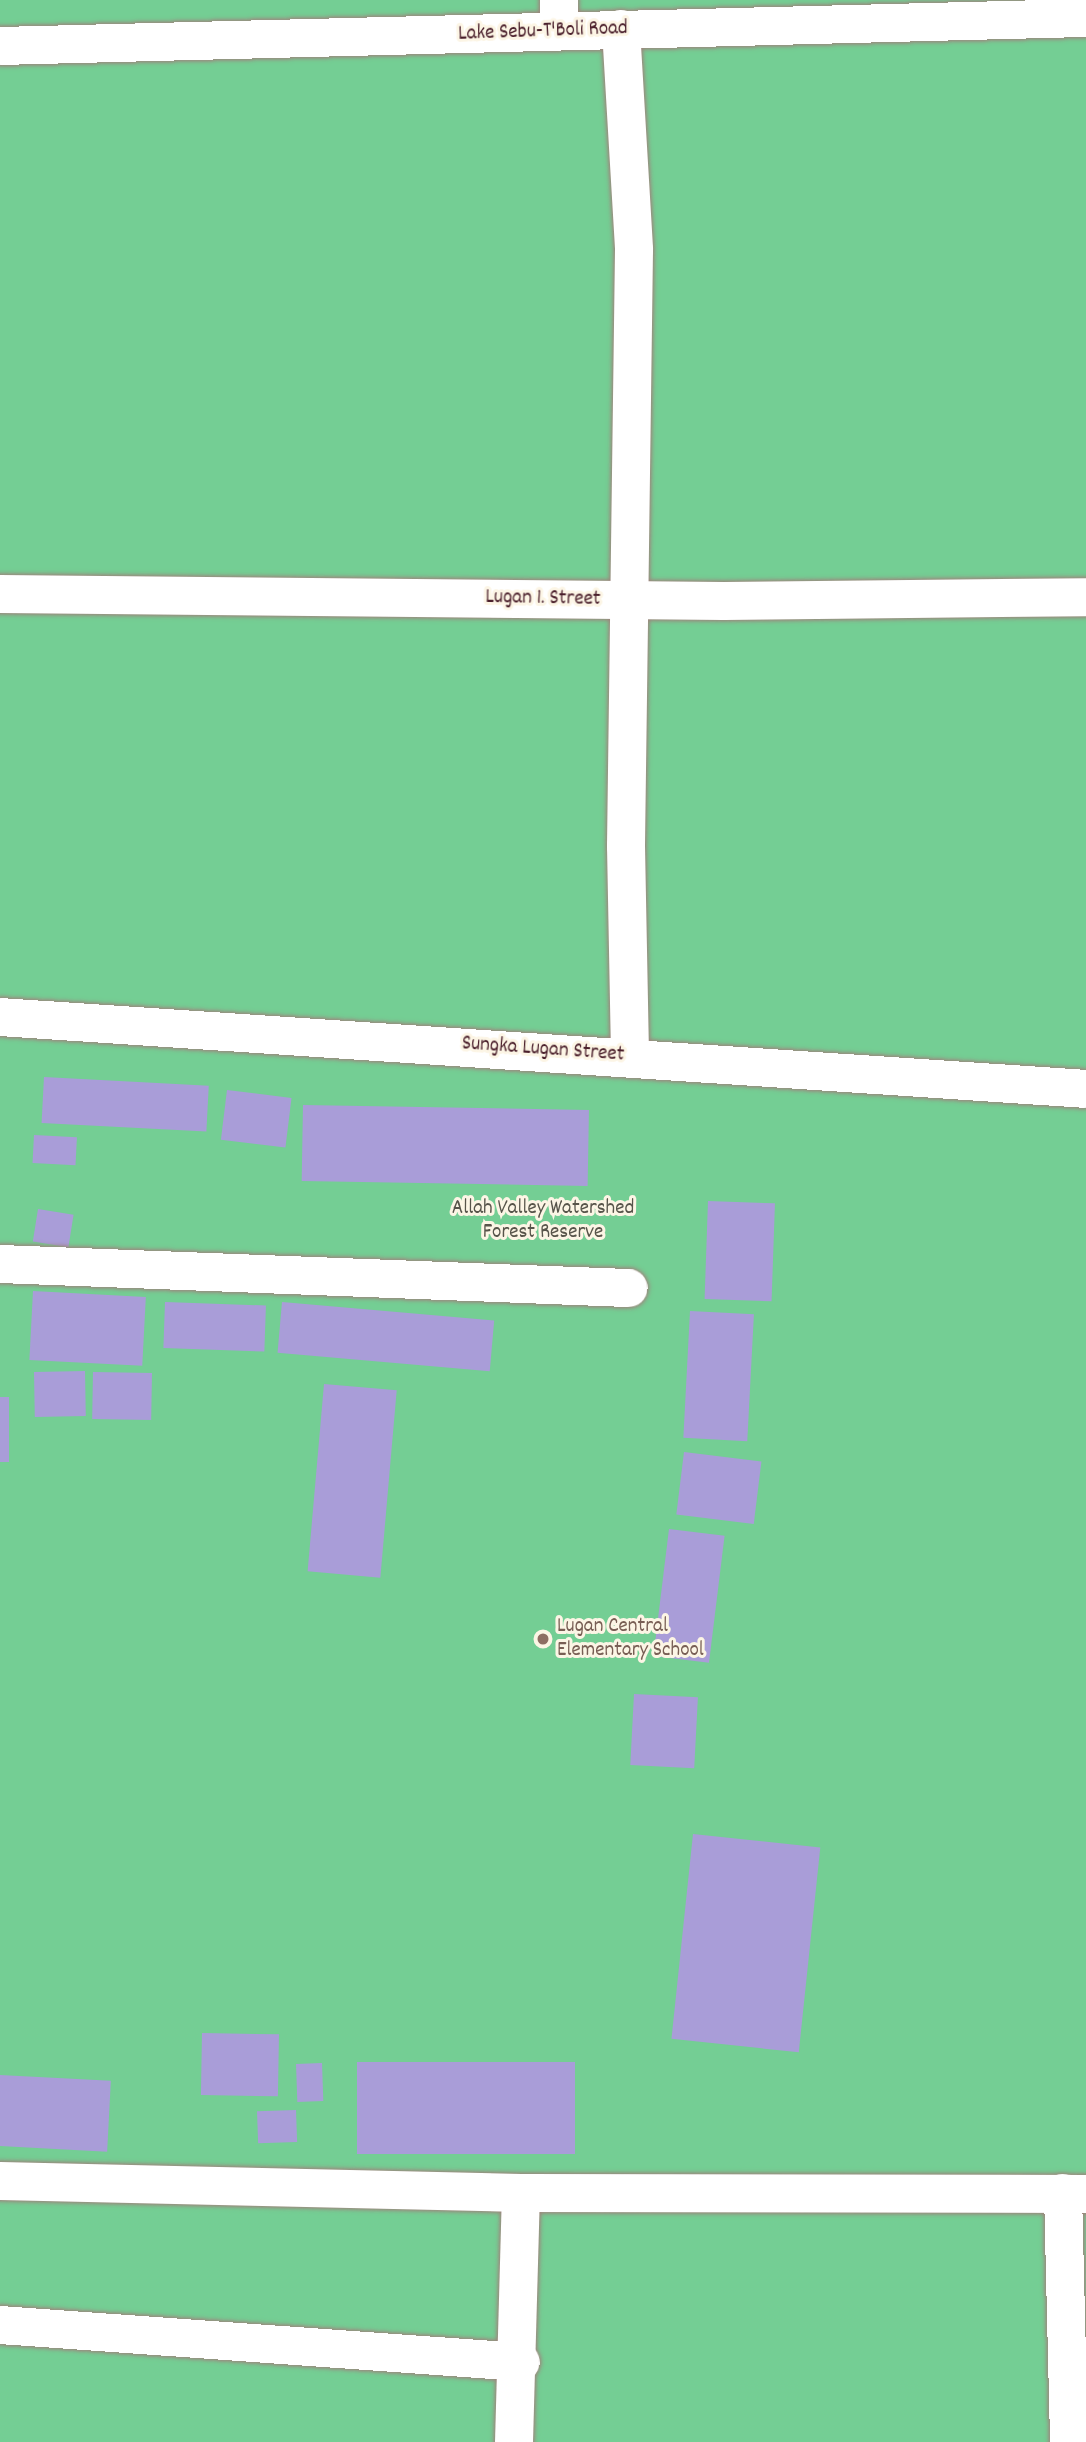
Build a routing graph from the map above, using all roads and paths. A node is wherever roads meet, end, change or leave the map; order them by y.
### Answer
1 (559, 16) edge
2 (1086, 18) edge
3 (621, 30) junction
4 (0, 46) edge
5 (0, 594) edge
6 (1086, 597) edge
7 (633, 600) junction
8 (0, 1017) edge
9 (630, 1056) junction
10 (1086, 1089) edge
11 (0, 1264) edge
12 (629, 1288) dead end
13 (0, 2181) edge
14 (521, 2193) junction
15 (1074, 2194) edge
16 (0, 2325) edge
17 (521, 2361) junction
18 (514, 2442) edge
19 (1069, 2442) edge

1 - 3 street, Lake Sebu-T'Boli Road
1 - 4 street, Lake Sebu-T'Boli Road
2 - 3 street, Lake Sebu-T'Boli Road
3 - 7 street
5 - 7 street, Lugan 1. Street
6 - 7 street, Lugan 1. Street
7 - 9 street
8 - 9 street, Sungka Lugan Street
9 - 10 street, Sungka Lugan Street
11 - 12 street
13 - 14 street
14 - 15 street
14 - 17 street
15 - 19 street
16 - 17 street
17 - 18 street

